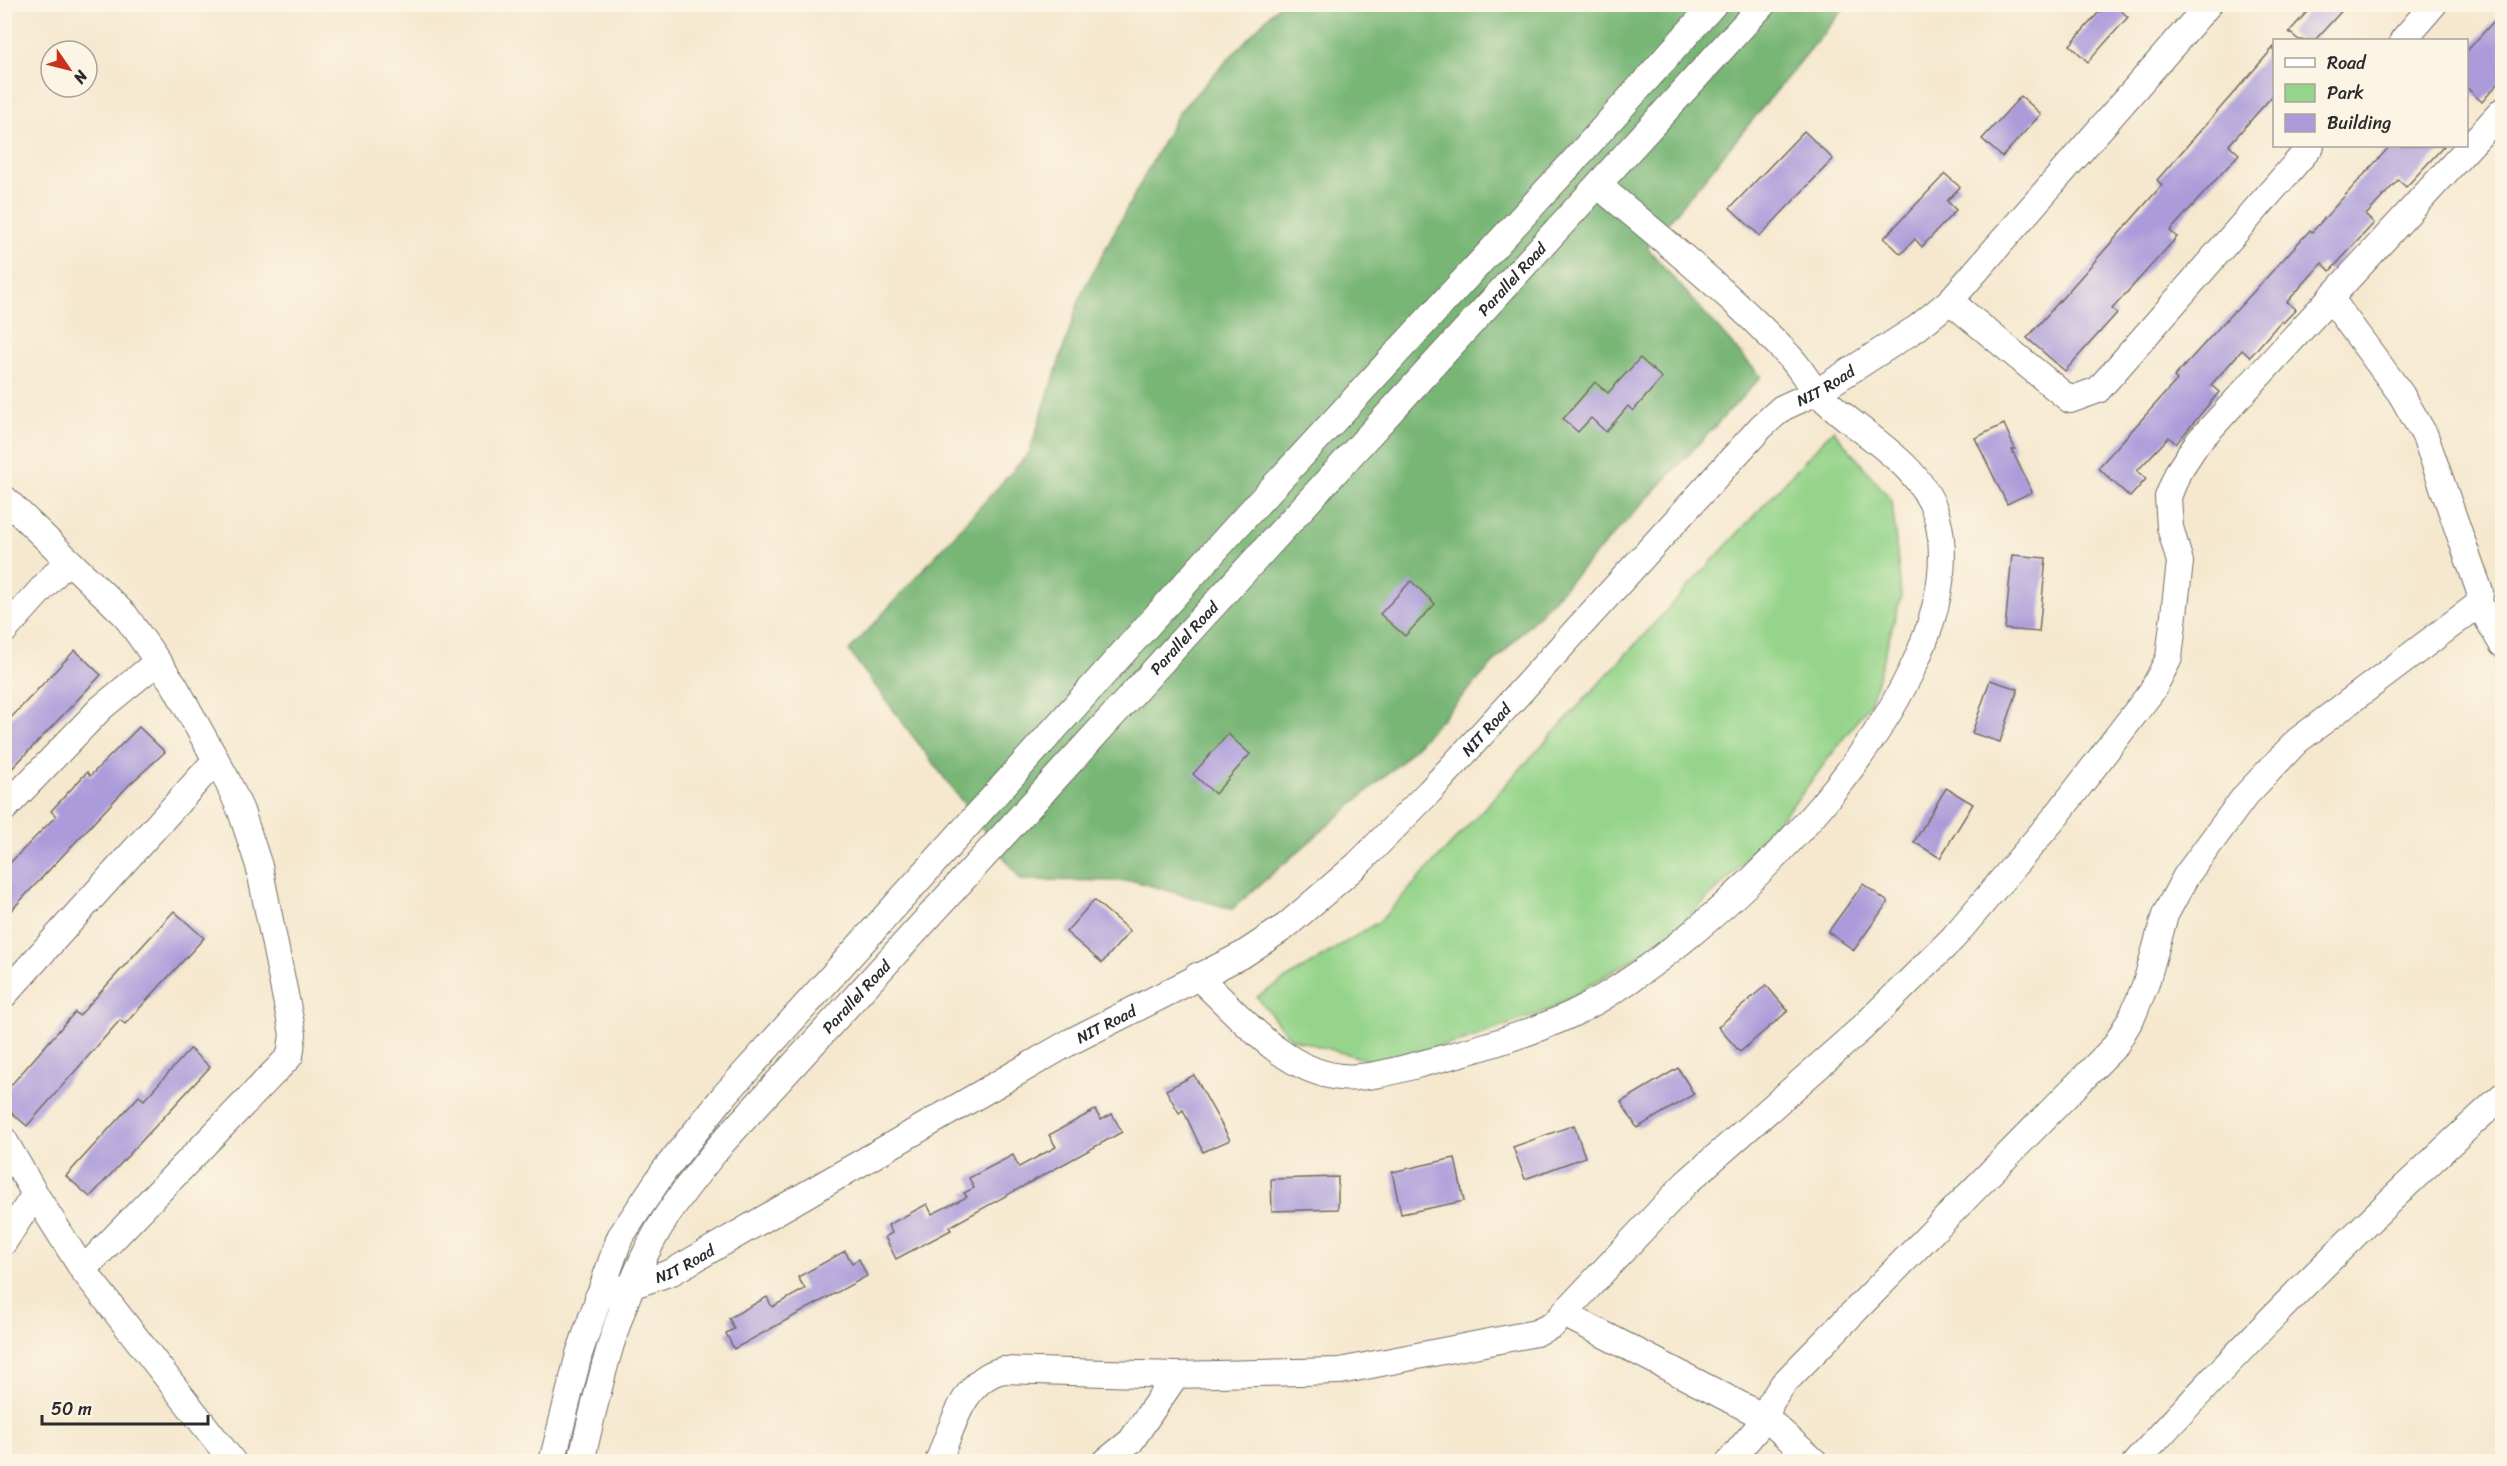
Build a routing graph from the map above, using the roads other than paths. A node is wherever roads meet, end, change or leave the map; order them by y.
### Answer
1 (1714, 4) edge
2 (1763, 4) edge
3 (2209, 4) edge
4 (2434, 4) edge
5 (2404, 39) edge
6 (2502, 111) edge
7 (2310, 147) edge
8 (1599, 185) junction
9 (2331, 299) junction
10 (1950, 301) junction
11 (1817, 392) junction
12 (4, 498) edge
13 (67, 561) junction
14 (2479, 603) junction
15 (4, 631) edge
16 (2502, 644) edge
17 (158, 662) junction
18 (216, 760) junction
19 (4, 809) edge
20 (1197, 976) junction
21 (4, 995) edge
22 (2502, 1096) edge
23 (4, 1140) edge
24 (34, 1194) junction
25 (4, 1242) edge
26 (83, 1270) junction
27 (630, 1288) junction
28 (598, 1297) junction
29 (1564, 1314) junction
30 (1176, 1375) junction
31 (1766, 1418) junction
32 (234, 1461) edge
33 (552, 1461) edge
34 (581, 1461) edge
35 (938, 1461) edge
36 (1105, 1461) edge
37 (1729, 1461) edge
38 (1815, 1461) edge
39 (2136, 1461) edge

1 - 28 street, Parallel Road
2 - 8 street, Parallel Road
3 - 10 street, NIT Road
4 - 5 street
6 - 9 street
7 - 10 street
8 - 11 street
8 - 27 street, Parallel Road
9 - 14 street
9 - 29 street
10 - 11 street, NIT Road
11 - 20 street, NIT Road
11 - 20 street
12 - 13 street
13 - 15 street
13 - 17 street
14 - 16 street
14 - 31 street
17 - 18 street
17 - 19 street
18 - 21 street
18 - 26 street
20 - 27 street, NIT Road
22 - 39 street
23 - 24 street
24 - 25 street
24 - 26 street
26 - 32 street
27 - 28 street, NIT Road
27 - 34 street
28 - 33 street
29 - 30 street
29 - 31 street
30 - 35 street
30 - 36 street
31 - 37 street
31 - 38 street

